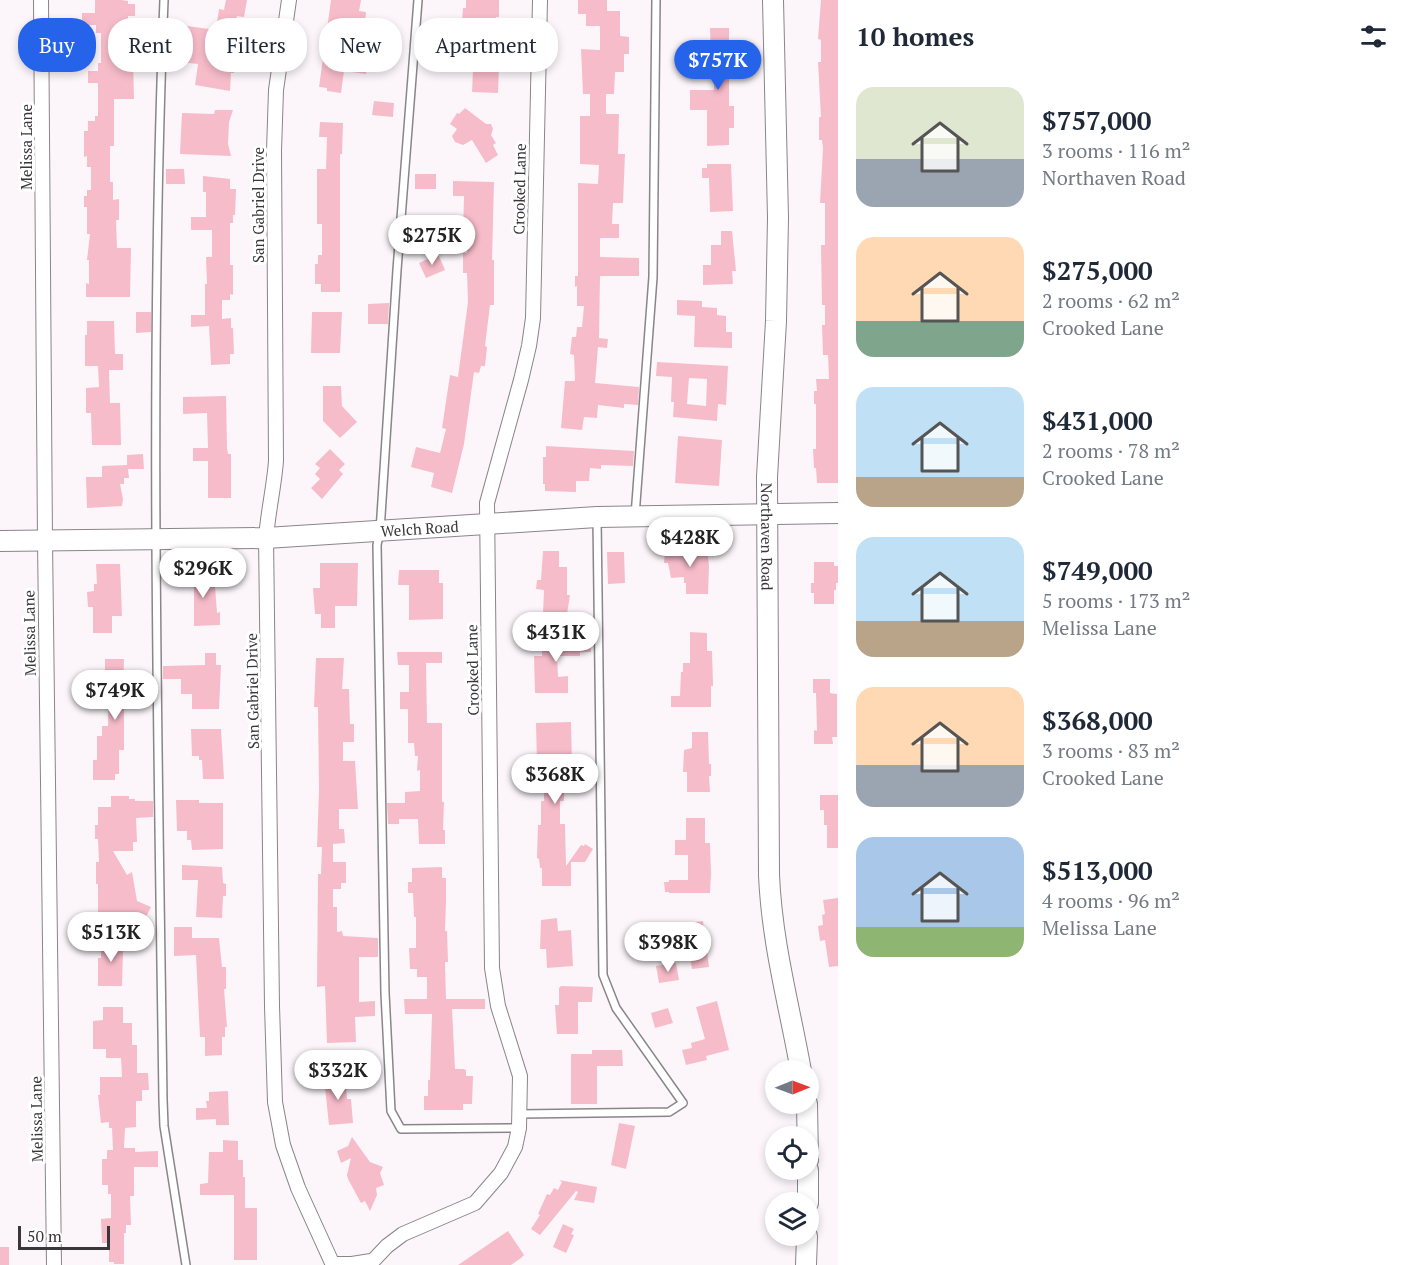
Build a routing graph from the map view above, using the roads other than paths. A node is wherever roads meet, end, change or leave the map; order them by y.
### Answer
1 (41, 0) edge
2 (164, 0) edge
3 (289, 0) edge
4 (418, 0) edge
5 (540, 0) edge
6 (656, 0) edge
7 (773, 0) edge
8 (838, 513) edge
9 (635, 516) junction
10 (766, 516) junction
11 (597, 517) junction
12 (487, 523) junction
13 (380, 531) junction
14 (266, 538) junction
15 (155, 539) junction
16 (0, 541) edge
17 (45, 541) junction
18 (799, 1060) edge
19 (520, 1121) junction
20 (807, 1246) edge
21 (370, 1263) edge
22 (333, 1264) edge
23 (54, 1265) edge
24 (186, 1265) edge
25 (806, 1265) edge

1 - 17 street, Melissa Lane
2 - 15 lane
3 - 14 street, San Gabriel Drive
4 - 13 lane
5 - 12 street, Crooked Lane
6 - 9 lane
7 - 10 street, Northaven Road
8 - 10 street, Welch Road
9 - 10 street, Welch Road
9 - 11 street, Welch Road
10 - 18 street, Northaven Road
11 - 12 street, Welch Road
11 - 19 lane
12 - 13 street, Welch Road
12 - 19 street, Crooked Lane
13 - 14 street, Welch Road
13 - 19 lane
14 - 15 street, Welch Road
14 - 22 street, San Gabriel Drive
15 - 17 street, Welch Road
15 - 24 lane
16 - 17 street, Welch Road
17 - 23 street, Melissa Lane
19 - 21 street, Crooked Lane
20 - 25 street
21 - 22 street, San Gabriel Drive

